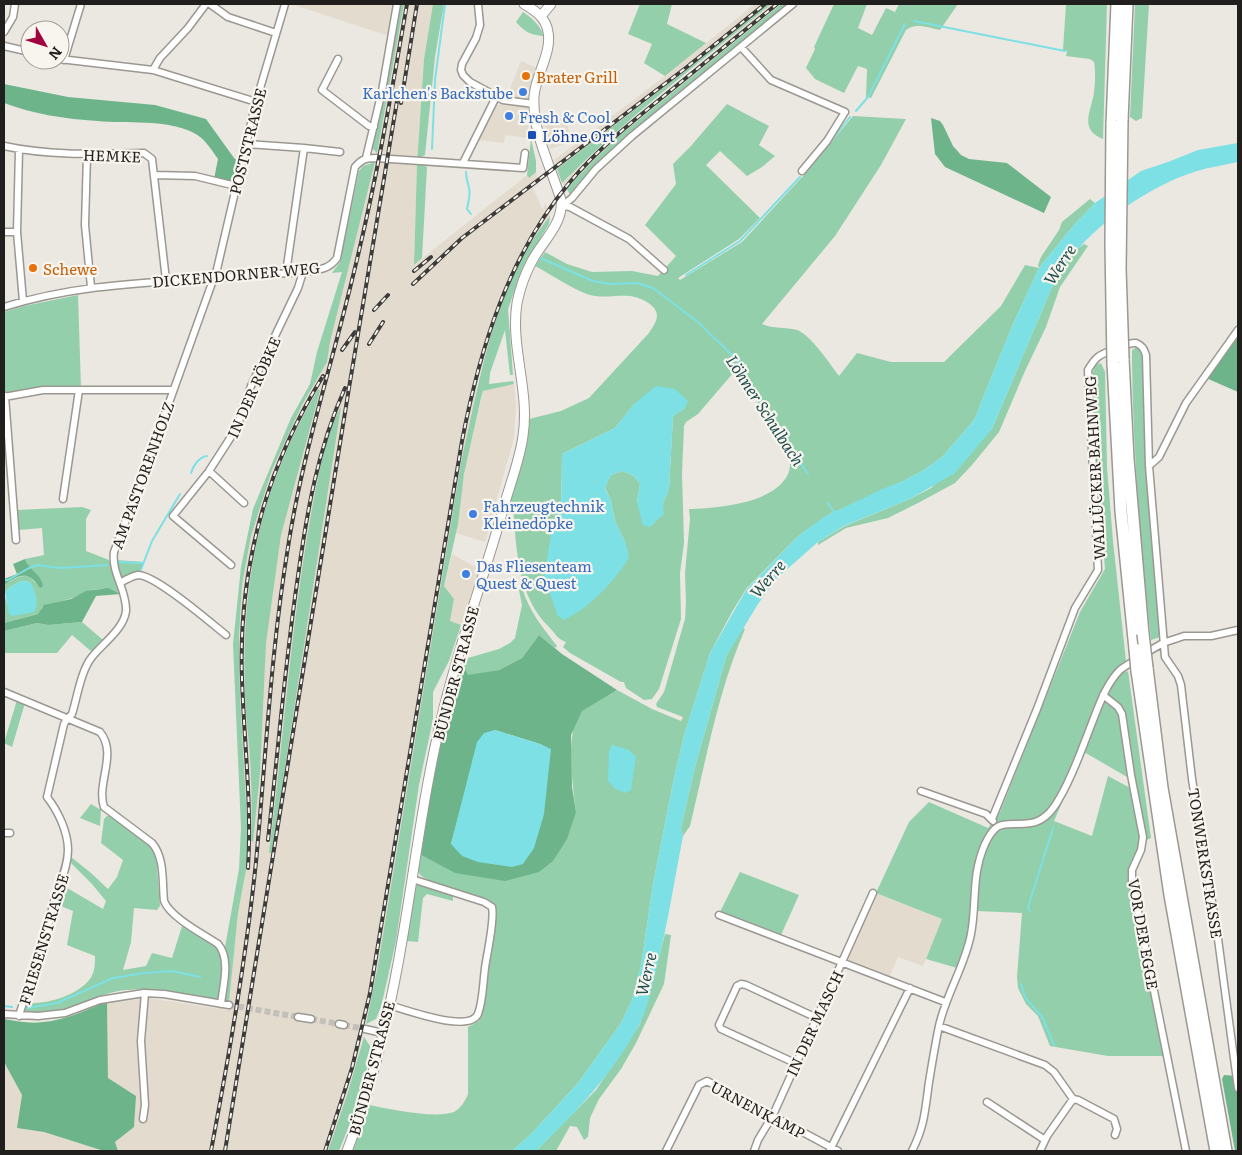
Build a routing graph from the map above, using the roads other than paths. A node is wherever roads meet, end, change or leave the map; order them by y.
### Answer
1 (16, 4) edge
2 (80, 4) edge
3 (206, 4) edge
4 (210, 4) edge
5 (285, 4) edge
6 (397, 4) edge
7 (478, 4) edge
8 (524, 4) edge
9 (551, 4) edge
10 (793, 4) edge
11 (1117, 4) edge
12 (1127, 4) edge
13 (541, 16) junction
14 (4, 32) edge
15 (276, 33) junction
16 (70, 35) edge
17 (4, 46) edge
18 (741, 47) junction
19 (20, 50) edge
20 (338, 59) dead end
21 (70, 60) edge
22 (153, 70) junction
23 (496, 97) junction
24 (256, 102) junction
25 (534, 104) junction
26 (1117, 122) junction
27 (374, 127) junction
28 (246, 144) junction
29 (4, 146) edge
30 (304, 148) junction
31 (19, 150) junction
32 (340, 152) dead end
33 (525, 153) dead end
34 (87, 155) junction
35 (366, 158) junction
36 (463, 163) junction
37 (802, 171) dead end
38 (155, 175) junction
39 (236, 186) junction
40 (562, 206) junction
41 (4, 232) edge
42 (17, 232) junction
43 (664, 270) dead end
44 (303, 272) junction
45 (286, 273) junction
46 (213, 278) junction
47 (166, 280) junction
48 (91, 287) junction
49 (22, 301) junction
50 (4, 308) edge
51 (1238, 330) edge
52 (1118, 361) junction
53 (79, 390) junction
54 (173, 390) junction
55 (4, 396) edge
56 (7, 466) edge
57 (1149, 466) junction
58 (208, 472) junction
59 (63, 499) dead end
60 (244, 503) dead end
61 (16, 540) dead end
62 (231, 565) dead end
63 (120, 583) junction
64 (1238, 630) edge
65 (226, 635) dead end
66 (1163, 643) junction
67 (1142, 669) junction
68 (4, 692) edge
69 (1103, 695) junction
70 (67, 719) junction
71 (921, 791) dead end
72 (992, 819) junction
73 (998, 826) junction
74 (412, 879) junction
75 (873, 893) dead end
76 (719, 915) dead end
77 (842, 962) junction
78 (910, 988) junction
79 (145, 993) junction
80 (945, 1002) junction
81 (221, 1004) junction
82 (389, 1005) junction
83 (229, 1006) tunnel mouth
84 (4, 1014) edge
85 (19, 1016) junction
86 (298, 1017) tunnel mouth
87 (817, 1018) junction
88 (311, 1019) tunnel mouth
89 (939, 1026) junction
90 (365, 1029) tunnel mouth
91 (383, 1033) junction
92 (796, 1063) junction
93 (1238, 1088) edge
94 (1073, 1099) junction
95 (987, 1102) dead end
96 (773, 1116) junction
97 (143, 1119) dead end
98 (1115, 1134) dead end
99 (1045, 1140) junction
100 (831, 1150) edge
101 (347, 1151) edge
102 (666, 1151) edge
103 (754, 1151) edge
104 (838, 1151) edge
105 (912, 1151) edge
106 (1040, 1151) edge
107 (1186, 1151) edge
108 (1216, 1151) edge
109 (1226, 1151) edge

1 - 14 street
2 - 16 street
3 - 22 street
4 - 15 street
5 - 15 street, POSTSTRASSE
6 - 27 street, DICKENDORNER WEG
7 - 23 street
8 - 13 main road
9 - 13 main road
10 - 18 street
11 - 26 highway
12 - 26 highway
13 - 25 main road
15 - 24 street, POSTSTRASSE
17 - 19 street
18 - 37 street
18 - 40 street
20 - 27 street
21 - 22 street
22 - 24 street
23 - 25 street
23 - 36 street
24 - 28 street, POSTSTRASSE
25 - 40 main road
26 - 52 highway, bridge
27 - 35 street, DICKENDORNER WEG
28 - 30 street
28 - 39 street, POSTSTRASSE
29 - 31 street, HEMKE
30 - 32 street
30 - 45 street
31 - 34 street, HEMKE
31 - 42 street
33 - 36 street
34 - 38 street, HEMKE
34 - 48 street
35 - 36 street
35 - 44 street, DICKENDORNER WEG
38 - 39 street, HEMKE
38 - 47 street
39 - 46 street, POSTSTRASSE
40 - 43 street
40 - 74 main road, BÜNDER STRASSE
41 - 42 street
42 - 49 street
44 - 45 street, DICKENDORNER WEG
44 - 58 street, IN DER RÖBKE
45 - 46 street, DICKENDORNER WEG
46 - 47 street, DICKENDORNER WEG
46 - 54 street, AM PASTORENHOLZ
47 - 48 street, DICKENDORNER WEG
48 - 49 street, DICKENDORNER WEG
49 - 50 street, DICKENDORNER WEG
51 - 57 street
52 - 67 highway, bridge
52 - 67 highway, bridge
53 - 54 street
53 - 55 street
53 - 59 street
54 - 63 street, AM PASTORENHOLZ
55 - 56 street
56 - 61 street
57 - 66 street, WALLÜCKER BAHNWEG
57 - 72 street, WALLÜCKER BAHNWEG
58 - 60 street
58 - 62 street, IN DER RÖBKE
63 - 65 street
63 - 70 street, AM PASTORENHOLZ
64 - 66 street
66 - 69 street
66 - 93 street, TONWERKSTRASSE
67 - 108 highway
67 - 109 highway
68 - 70 street
69 - 73 street
69 - 107 street, VOR DER EGGE
70 - 81 street
70 - 85 street, FRIESENSTRASSE
71 - 72 street
72 - 73 street
73 - 80 street
74 - 82 main road, BÜNDER STRASSE
74 - 82 street
75 - 77 street, IN DER MASCH
76 - 77 street
77 - 78 street
77 - 87 street, IN DER MASCH
78 - 80 street
78 - 100 street
79 - 81 street
79 - 85 street
79 - 97 street
80 - 89 street
81 - 83 street
82 - 91 main road, BÜNDER STRASSE
84 - 85 street
86 - 88 street
87 - 92 street, IN DER MASCH
87 - 92 street
89 - 94 street
89 - 105 street
90 - 91 street
91 - 101 main road, BÜNDER STRASSE
92 - 96 street, IN DER MASCH
94 - 98 street
94 - 99 street
95 - 99 street
96 - 100 street, URNENKAMP
96 - 102 street, URNENKAMP
96 - 103 street, IN DER MASCH
99 - 106 street
100 - 104 street, URNENKAMP

